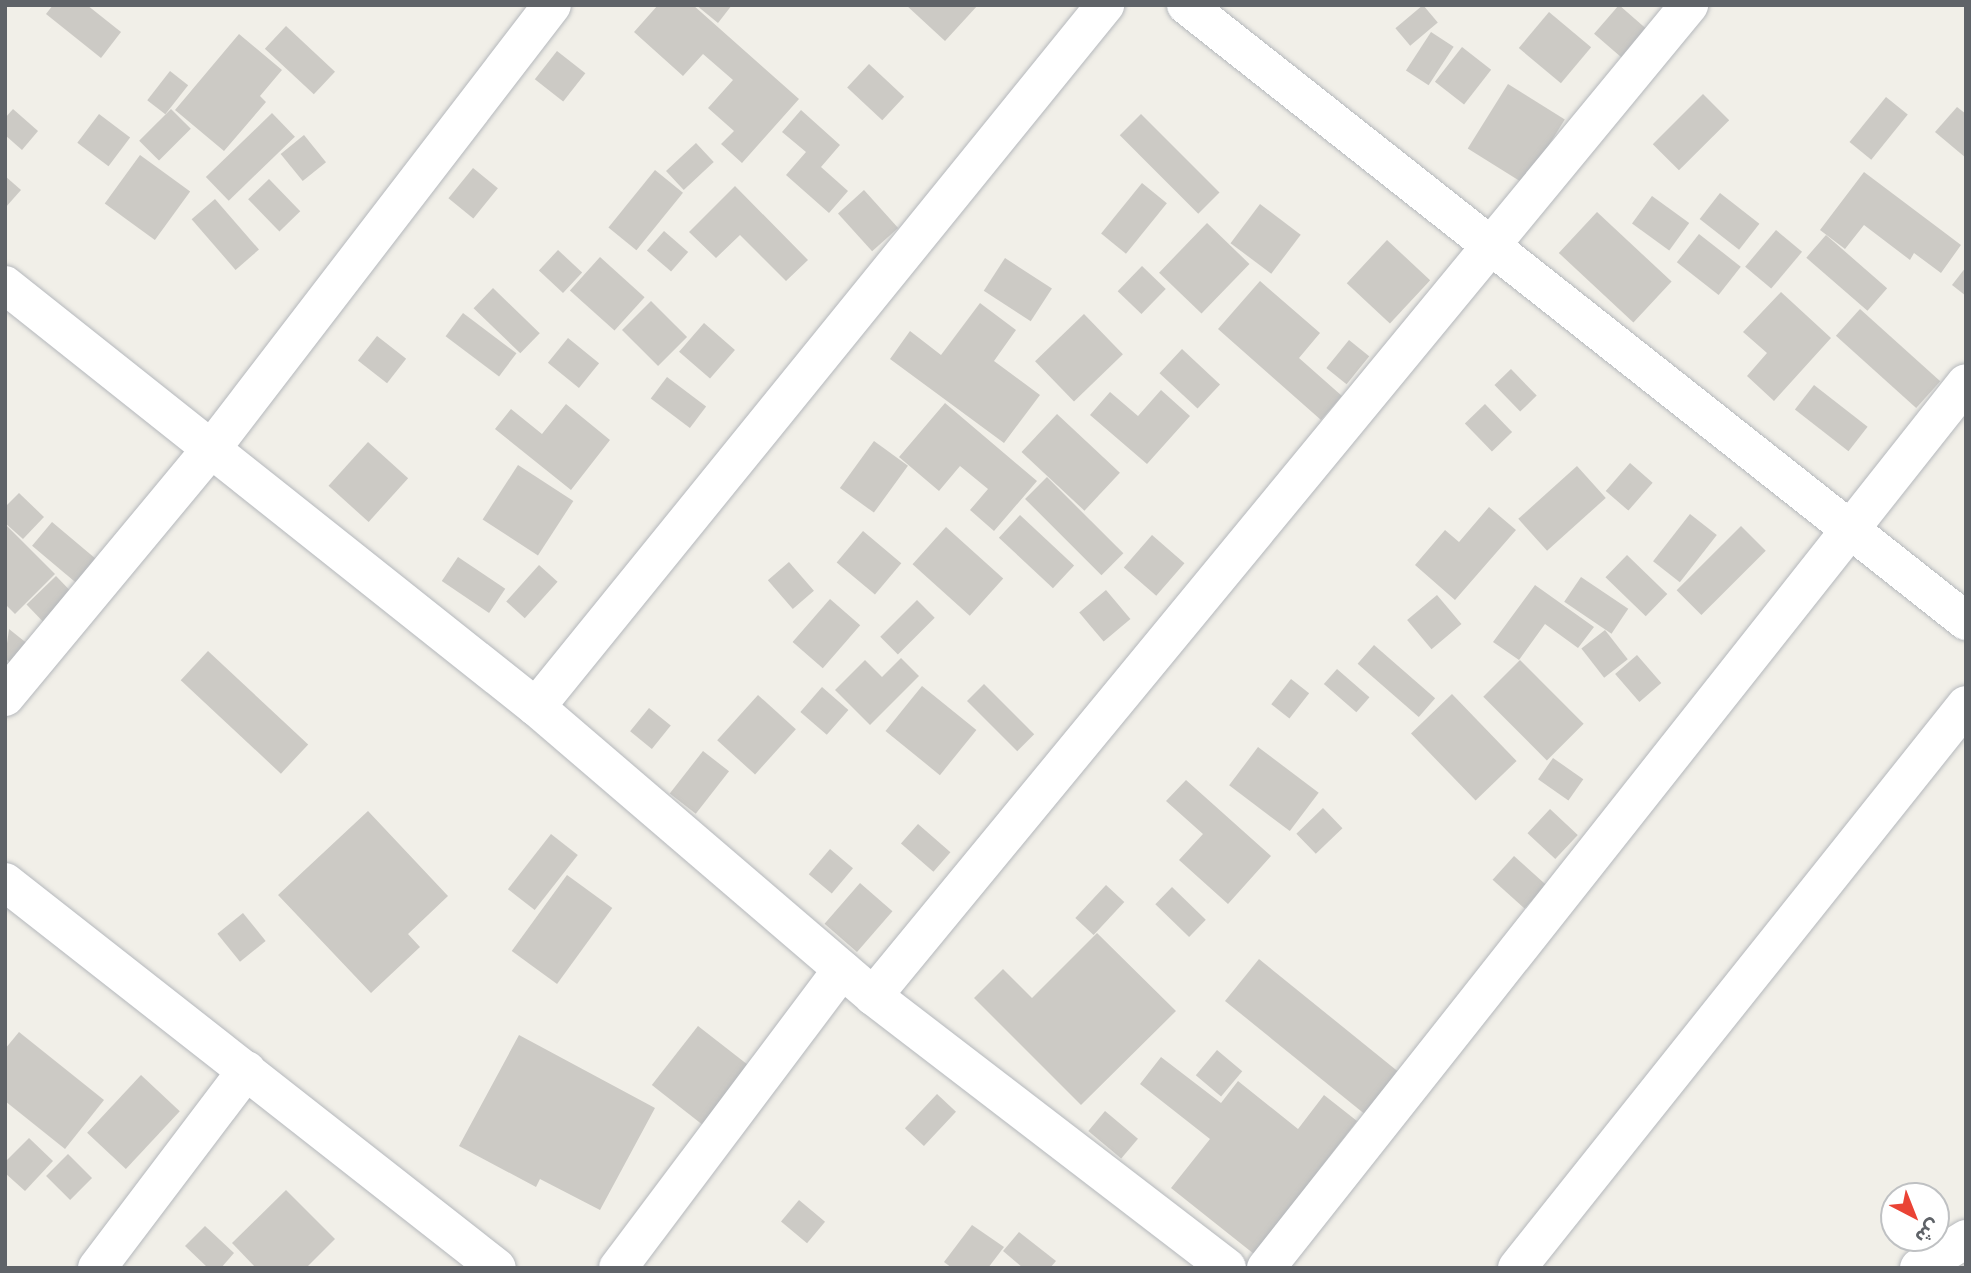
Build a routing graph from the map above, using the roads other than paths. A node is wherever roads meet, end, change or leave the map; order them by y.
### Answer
1 (552, 5) edge
2 (1105, 5) edge
3 (1186, 5) edge
4 (1689, 5) edge
5 (1492, 247) junction
6 (5, 285) edge
7 (1966, 383) edge
8 (212, 448) junction
9 (1850, 531) junction
10 (1966, 621) edge
11 (5, 697) edge
12 (1966, 705) edge
13 (536, 707) junction
14 (5, 882) edge
15 (842, 970) junction
16 (873, 996) junction
17 (247, 1070) junction
18 (1966, 1239) edge
19 (97, 1268) edge
20 (498, 1268) edge
21 (618, 1268) edge
22 (1227, 1268) edge
23 (1266, 1268) edge
24 (1517, 1268) edge
25 (1919, 1268) edge

1 - 8 street
2 - 13 street
3 - 5 street
4 - 5 street
5 - 9 street
5 - 16 street
6 - 8 street
7 - 9 street
8 - 11 street
8 - 13 street
9 - 10 street
9 - 23 street
12 - 24 street
13 - 15 street
14 - 17 street
15 - 16 street
15 - 21 street
16 - 22 street
17 - 19 street
17 - 20 street
18 - 25 street

